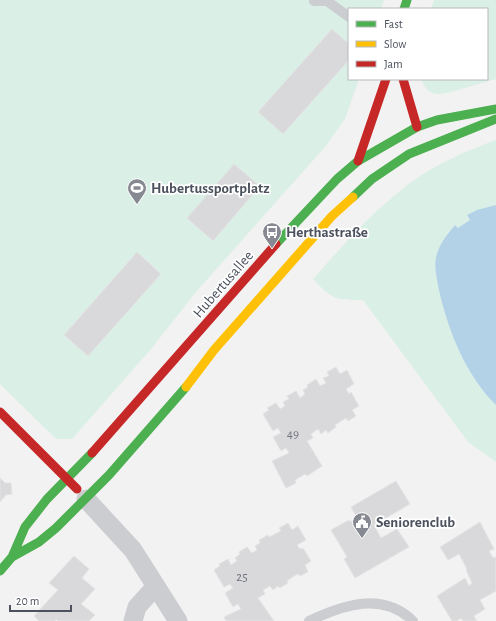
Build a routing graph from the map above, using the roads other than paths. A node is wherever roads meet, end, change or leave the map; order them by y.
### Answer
1 (314, 1) dead end
2 (348, 16) edge
3 (386, 80) edge
4 (403, 80) edge
5 (496, 109) edge
6 (496, 119) edge
7 (417, 127) junction
8 (410, 154) junction
9 (358, 161) junction
10 (0, 412) edge
11 (66, 479) junction
12 (86, 499) junction
13 (12, 557) junction
14 (0, 571) edge
15 (156, 586) junction
16 (133, 621) edge
17 (178, 621) edge
18 (309, 621) edge
19 (413, 621) edge

1 - 2 lane
3 - 9 main road
4 - 7 main road
5 - 7 main road, Hubertusallee
6 - 8 main road, Hubertusallee
7 - 8 main road
7 - 9 main road, Hubertusallee
8 - 12 main road, Hubertusallee
9 - 11 main road, Hubertusallee
10 - 11 main road
11 - 12 main road
11 - 13 main road, Hubertusallee
12 - 13 main road, Hubertusallee
12 - 15 street
13 - 14 main road, Hubertusallee
15 - 16 street
15 - 17 street
18 - 19 lane

